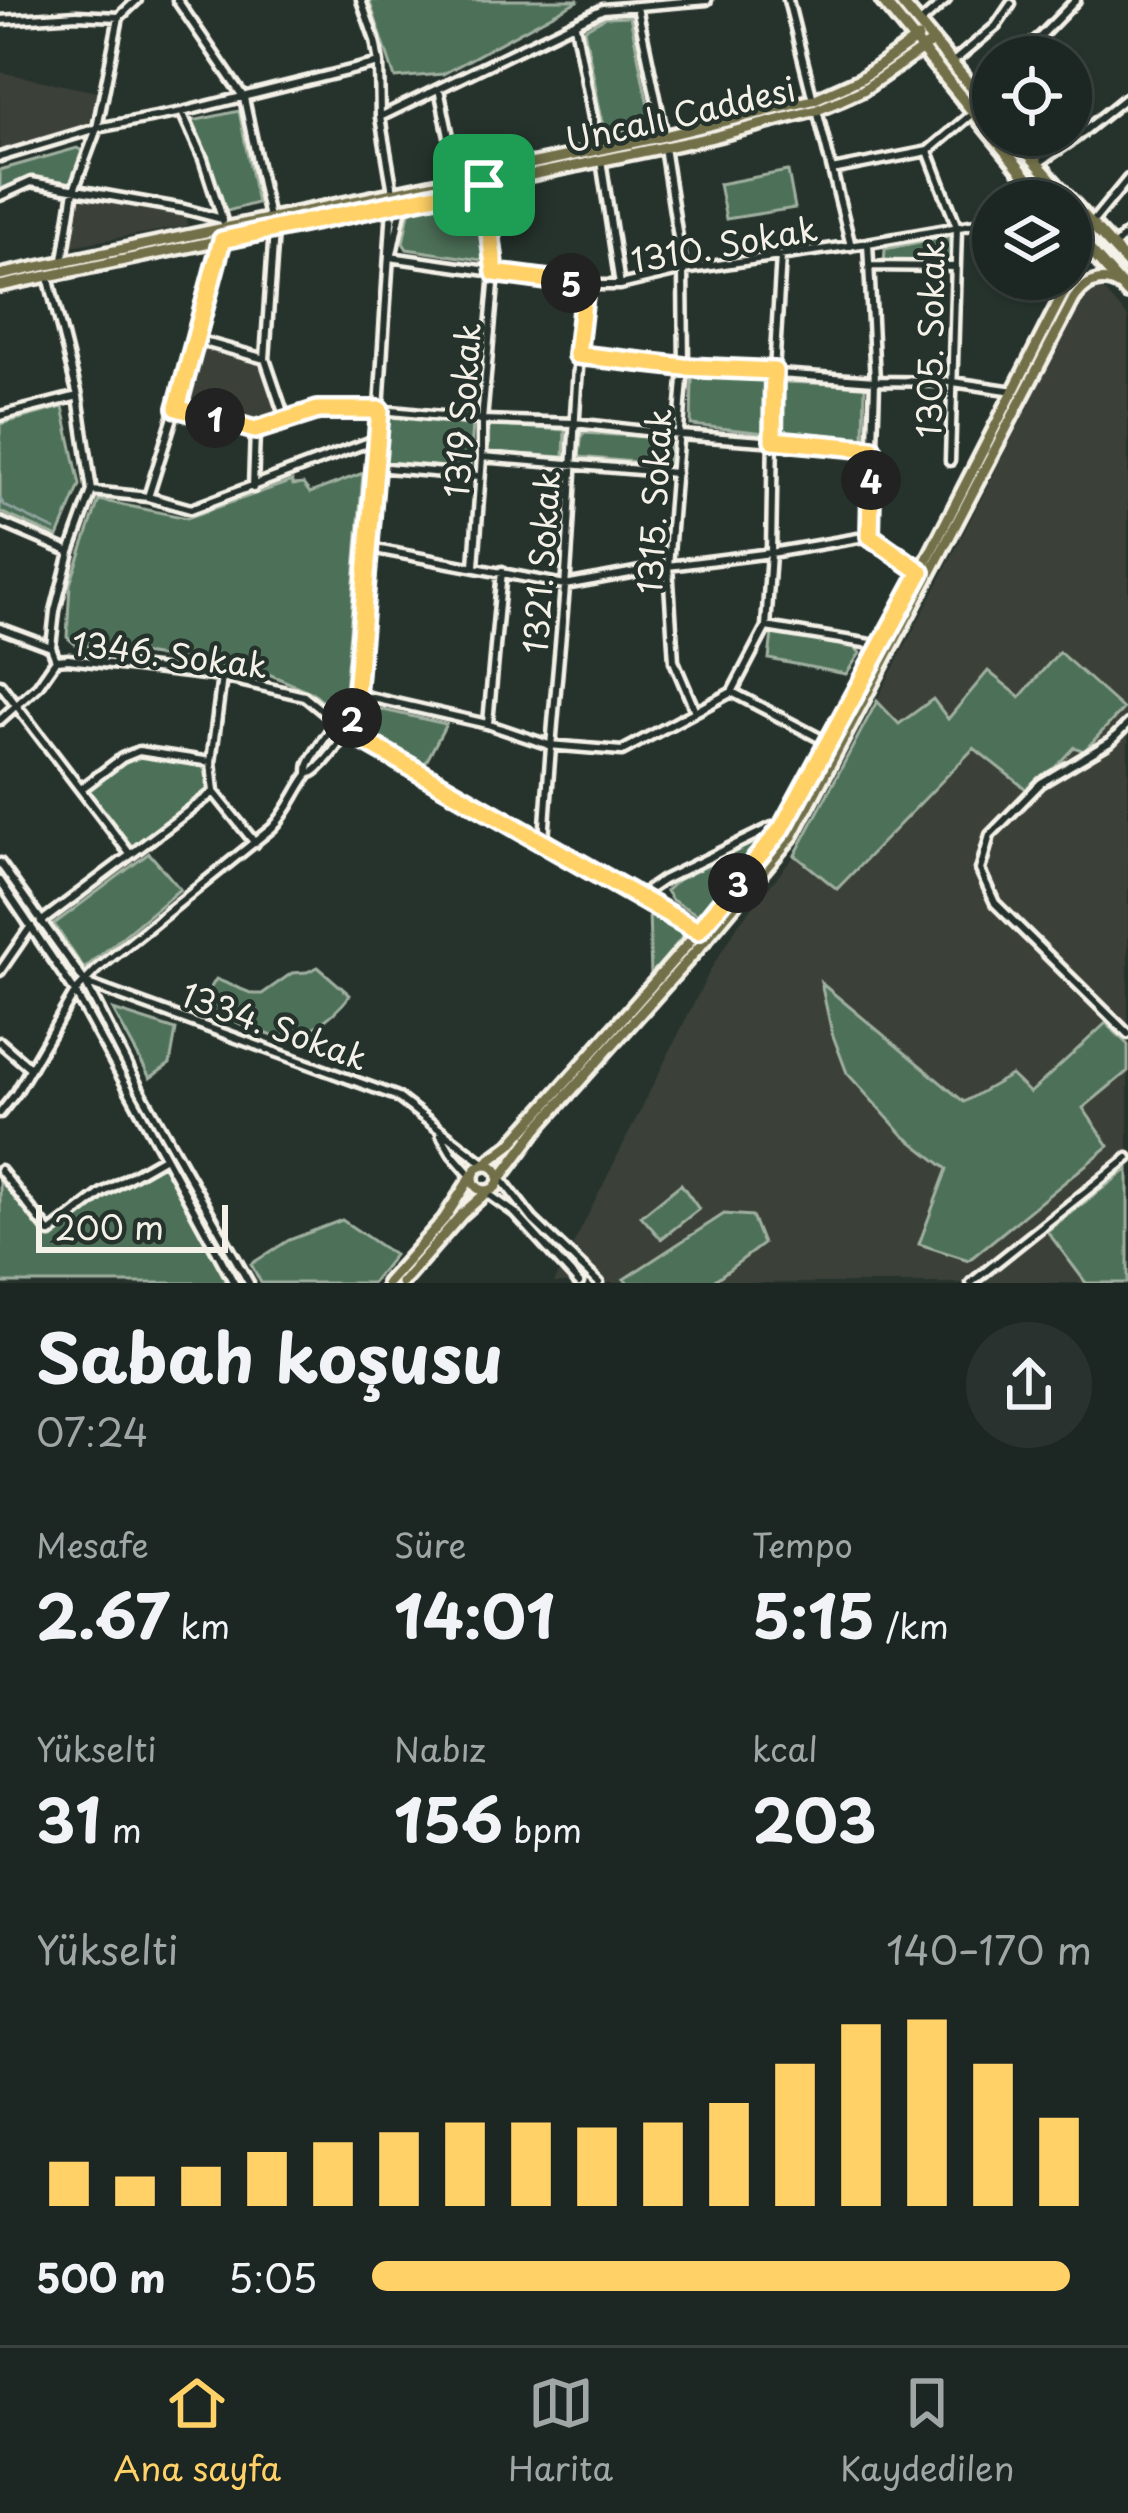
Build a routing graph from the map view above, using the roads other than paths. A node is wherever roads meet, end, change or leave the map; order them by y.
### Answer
1 (75, 0) edge
2 (137, 0) edge
3 (177, 0) edge
4 (361, 0) edge
5 (707, 0) edge
6 (788, 0) edge
7 (883, 0) edge
8 (898, 0) edge
9 (946, 0) edge
10 (1076, 0) edge
11 (1011, 4) dead end
12 (637, 7) junction
13 (77, 15) junction
14 (118, 16) junction
15 (0, 20) edge
16 (575, 25) junction
17 (1041, 36) edge
18 (924, 37) junction
19 (379, 63) junction
20 (952, 63) junction
21 (972, 87) edge
22 (439, 89) junction
23 (1128, 96) edge
24 (244, 98) junction
25 (815, 105) junction
26 (972, 109) edge
27 (182, 112) junction
28 (972, 114) edge
29 (380, 117) junction
30 (97, 128) junction
31 (664, 142) junction
32 (928, 151) junction
33 (600, 155) junction
34 (1010, 156) edge
35 (1030, 156) edge
36 (0, 157) edge
37 (1037, 164) junction
38 (832, 170) junction
39 (458, 179) junction
40 (1128, 179) edge
41 (1029, 180) edge
42 (1052, 180) edge
43 (484, 185) junction
44 (74, 190) junction
45 (0, 196) edge
46 (396, 199) junction
47 (223, 223) junction
48 (272, 223) junction
49 (1092, 223) edge
50 (972, 224) edge
51 (1092, 225) edge
52 (957, 227) junction
53 (1128, 233) edge
54 (222, 240) junction
55 (868, 244) junction
56 (851, 246) junction
57 (1113, 248) junction
58 (1092, 253) edge
59 (781, 256) junction
60 (391, 257) junction
61 (63, 260) junction
62 (1128, 264) edge
63 (869, 266) junction
64 (956, 267) junction
65 (683, 269) junction
66 (495, 273) junction
67 (0, 275) edge
68 (49, 276) junction
69 (1092, 283) edge
70 (585, 285) junction
71 (620, 285) junction
72 (0, 286) edge
73 (1126, 290) edge
74 (1061, 300) edge
75 (1073, 300) edge
76 (197, 340) junction
77 (577, 355) junction
78 (265, 359) junction
79 (684, 367) junction
80 (774, 371) junction
81 (875, 381) junction
82 (953, 382) junction
83 (1014, 391) junction
84 (78, 396) junction
85 (177, 408) junction
86 (380, 410) junction
87 (0, 416) edge
88 (482, 420) junction
89 (286, 421) junction
90 (574, 423) junction
91 (255, 430) junction
92 (680, 435) junction
93 (377, 439) junction
94 (773, 440) junction
95 (872, 449) junction
96 (482, 458) junction
97 (950, 461) dead end
98 (571, 463) junction
99 (375, 467) junction
100 (676, 473) junction
101 (481, 476) junction
102 (254, 488) junction
103 (92, 491) junction
104 (148, 497) junction
105 (0, 522) edge
106 (870, 536) junction
107 (370, 548) junction
108 (70, 552) junction
109 (771, 553) junction
110 (474, 566) junction
111 (668, 566) junction
112 (502, 571) junction
113 (921, 572) junction
114 (565, 584) junction
115 (766, 627) junction
116 (0, 628) edge
117 (883, 646) junction
118 (51, 647) junction
119 (56, 660) junction
120 (222, 676) junction
121 (0, 684) edge
122 (732, 692) junction
123 (356, 694) junction
124 (346, 704) junction
125 (16, 706) junction
126 (695, 711) junction
127 (323, 712) junction
128 (0, 720) edge
129 (337, 723) junction
130 (488, 724) junction
131 (1128, 724) edge
132 (347, 731) junction
133 (829, 743) junction
134 (549, 745) junction
135 (211, 762) junction
136 (308, 774) junction
137 (81, 789) junction
138 (214, 792) junction
139 (782, 828) junction
140 (544, 842) junction
141 (256, 843) junction
142 (130, 854) junction
143 (0, 863) edge
144 (0, 881) edge
145 (638, 897) junction
146 (41, 922) junction
147 (31, 926) junction
148 (703, 935) junction
149 (0, 971) edge
150 (85, 982) junction
151 (74, 992) junction
152 (1128, 1034) edge
153 (0, 1042) edge
154 (30, 1068) junction
155 (0, 1113) edge
156 (440, 1132) junction
157 (165, 1157) junction
158 (1128, 1158) edge
159 (484, 1165) junction
160 (0, 1170) edge
161 (473, 1177) junction
162 (499, 1178) junction
163 (486, 1192) junction
164 (234, 1283) edge
165 (249, 1283) edge
166 (387, 1283) edge
167 (402, 1283) edge
168 (579, 1283) edge
169 (599, 1283) edge
170 (971, 1283) edge

1 - 13 street
2 - 14 street
3 - 24 street
4 - 19 street
5 - 12 street
6 - 25 street
7 - 18 highway
8 - 18 highway
9 - 18 street
10 - 17 street
11 - 20 street
12 - 16 street
12 - 31 street, 1315. Sokak
13 - 14 street
13 - 15 street
14 - 30 street
16 - 22 street
16 - 33 street
18 - 20 highway
18 - 25 main road, Uncalı Caddesi
18 - 26 highway
19 - 24 street
19 - 29 street
20 - 21 highway
22 - 29 street
22 - 39 street
23 - 37 street
24 - 27 street
24 - 48 street
25 - 31 main road, Uncalı Caddesi
25 - 38 street
27 - 30 street
27 - 47 street
28 - 32 street
29 - 46 street
30 - 36 street
30 - 44 street
31 - 33 main road, Uncalı Caddesi
31 - 65 street, 1315. Sokak
32 - 38 street
32 - 52 street, 1305. Sokak
33 - 39 main road, Uncalı Caddesi
33 - 43 main road, Uncalı Caddesi
33 - 71 street
34 - 41 highway
35 - 37 highway
37 - 42 highway
38 - 56 street
39 - 46 main road, Uncalı Caddesi
40 - 49 street
43 - 46 main road, Uncalı Caddesi
43 - 66 street, 1319 Sokak
44 - 45 street
44 - 47 street
44 - 61 street
46 - 48 main road, Uncalı Caddesi
46 - 60 street
47 - 48 main road, Uncalı Caddesi
47 - 61 main road, Uncalı Caddesi
48 - 54 main road, Uncalı Caddesi
48 - 78 street
50 - 52 street, 1310. Sokak
51 - 57 highway
52 - 55 street, 1310. Sokak
52 - 64 street, 1305. Sokak
53 - 57 street
54 - 68 main road, Uncalı Caddesi
54 - 76 street
55 - 56 street, 1310. Sokak
55 - 63 street
56 - 59 street, 1310. Sokak
57 - 62 highway
58 - 73 highway
59 - 65 street, 1310. Sokak
59 - 80 street
60 - 66 street, 1310. Sokak
60 - 86 street
61 - 67 main road, Uncalı Caddesi
63 - 64 street
63 - 81 street
64 - 82 street, 1305. Sokak
65 - 71 street, 1310. Sokak
65 - 79 street, 1315. Sokak
66 - 70 street, 1310. Sokak
66 - 88 street, 1319 Sokak
68 - 72 main road, Uncalı Caddesi
68 - 84 street
69 - 73 main road
70 - 71 street, 1310. Sokak
70 - 77 street, 1321. Sokak
74 - 83 main road
75 - 148 main road
76 - 78 street
76 - 85 street
77 - 79 street
77 - 90 street, 1321. Sokak
78 - 89 street
79 - 80 street
79 - 92 street, 1315. Sokak
80 - 81 street
80 - 94 street
81 - 82 street
81 - 95 street
82 - 83 street
82 - 97 street, 1305. Sokak
83 - 113 main road
84 - 87 street
84 - 103 street
85 - 91 street
85 - 104 street
86 - 88 street
86 - 89 street
86 - 93 street
88 - 90 street
88 - 96 street, 1319 Sokak
89 - 91 street
90 - 92 street
90 - 98 street, 1321. Sokak
91 - 102 street
92 - 94 street
92 - 100 street, 1315. Sokak
93 - 99 street
93 - 102 street
94 - 95 street
94 - 109 street
95 - 106 street
96 - 98 street
96 - 101 street, 1319 Sokak
98 - 100 street
98 - 114 street, 1321. Sokak
99 - 101 street
99 - 107 street
100 - 111 street, 1315. Sokak
101 - 110 street, 1319 Sokak
102 - 104 street
103 - 104 street
103 - 108 street
105 - 108 street
106 - 109 street
106 - 113 street
107 - 110 street
107 - 123 street
108 - 118 street
109 - 111 street
109 - 115 street
110 - 112 street
111 - 114 street
111 - 126 street, 1315. Sokak
112 - 114 street
112 - 130 street
113 - 117 main road
114 - 134 street, 1321. Sokak
115 - 117 street
115 - 122 street
116 - 118 street
117 - 133 main road
118 - 119 street
119 - 120 street, 1346. Sokak
119 - 125 street, 1346. Sokak
120 - 127 street, 1346. Sokak
120 - 135 street
121 - 125 street
122 - 126 street
122 - 133 street
123 - 124 street
123 - 130 street
123 - 132 street
124 - 127 street
124 - 129 street
125 - 128 street, 1346. Sokak
125 - 137 street
126 - 134 street
127 - 129 street, 1346. Sokak
129 - 132 street, 1346. Sokak
129 - 136 street
130 - 134 street
131 - 152 street
132 - 136 street
132 - 140 street, 1346. Sokak
133 - 139 main road
134 - 140 street, 1321. Sokak
135 - 137 street
135 - 138 street
136 - 141 street
137 - 142 street
138 - 141 street
138 - 142 street
139 - 145 street
139 - 148 main road
140 - 145 street, 1346. Sokak
141 - 150 street
142 - 146 street
143 - 146 street
144 - 147 street
145 - 148 street, 1346. Sokak
146 - 150 street
147 - 149 street
147 - 151 street
148 - 159 main road
148 - 162 main road
150 - 151 street
150 - 156 street, 1334. Sokak
150 - 165 street
151 - 154 street
151 - 157 street
153 - 154 street
154 - 155 street
156 - 159 street, 1334. Sokak
156 - 161 street, 1334. Sokak
157 - 160 street
157 - 164 street
158 - 170 street
159 - 161 main road
159 - 162 main road
161 - 163 main road
161 - 166 main road
162 - 163 main road
162 - 169 street
163 - 167 main road
163 - 168 street

